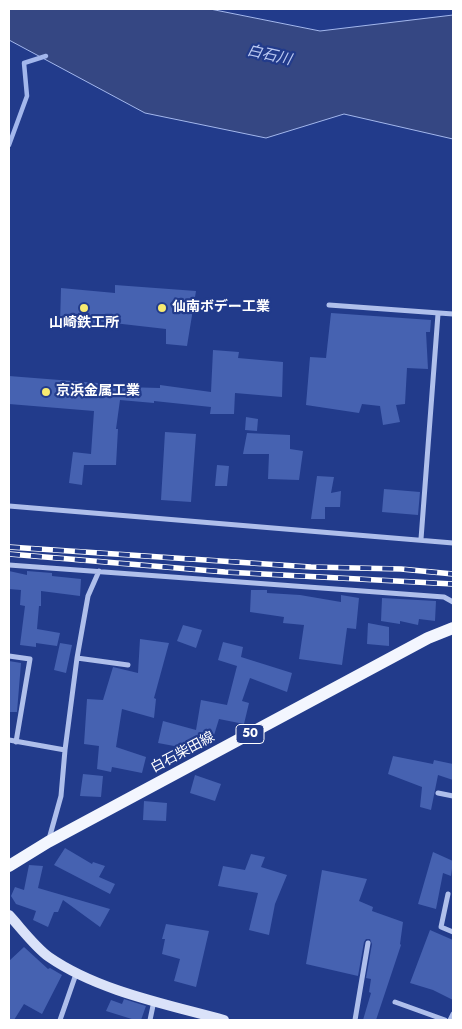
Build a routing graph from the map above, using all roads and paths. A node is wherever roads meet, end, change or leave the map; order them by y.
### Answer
1 (329, 305) dead end
2 (438, 314) junction
3 (453, 314) edge
4 (9, 506) edge
5 (421, 539) junction
6 (453, 543) edge
7 (9, 565) edge
8 (99, 570) junction
9 (453, 602) edge
10 (453, 628) edge
11 (9, 656) edge
12 (77, 658) junction
13 (128, 665) dead end
14 (9, 740) edge
15 (16, 742) junction
16 (64, 750) junction
17 (438, 793) dead end
18 (453, 796) edge
19 (48, 842) junction
20 (9, 866) edge
21 (448, 894) dead end
22 (9, 915) edge
23 (453, 932) edge
24 (368, 943) dead end
25 (76, 974) junction
26 (154, 1000) junction
27 (395, 1002) dead end
28 (453, 1014) edge
29 (198, 1017) edge
30 (60, 1020) edge
31 (150, 1020) edge
32 (224, 1020) edge
33 (355, 1020) edge
34 (445, 1020) edge
35 (450, 1020) edge

1 - 2 street
2 - 3 street
2 - 5 street
4 - 5 street
5 - 6 street
7 - 8 street
8 - 9 street
8 - 12 street
10 - 19 main road, 白石柴田線 / 50
11 - 15 street
12 - 13 street
12 - 16 street
14 - 15 street
15 - 16 street
16 - 19 street
17 - 18 street
19 - 20 main road, 白石柴田線 / 50
21 - 23 street
22 - 25 street
24 - 33 street
25 - 26 street
25 - 30 street
26 - 29 street
26 - 31 street
27 - 34 street
28 - 35 street
29 - 32 street

